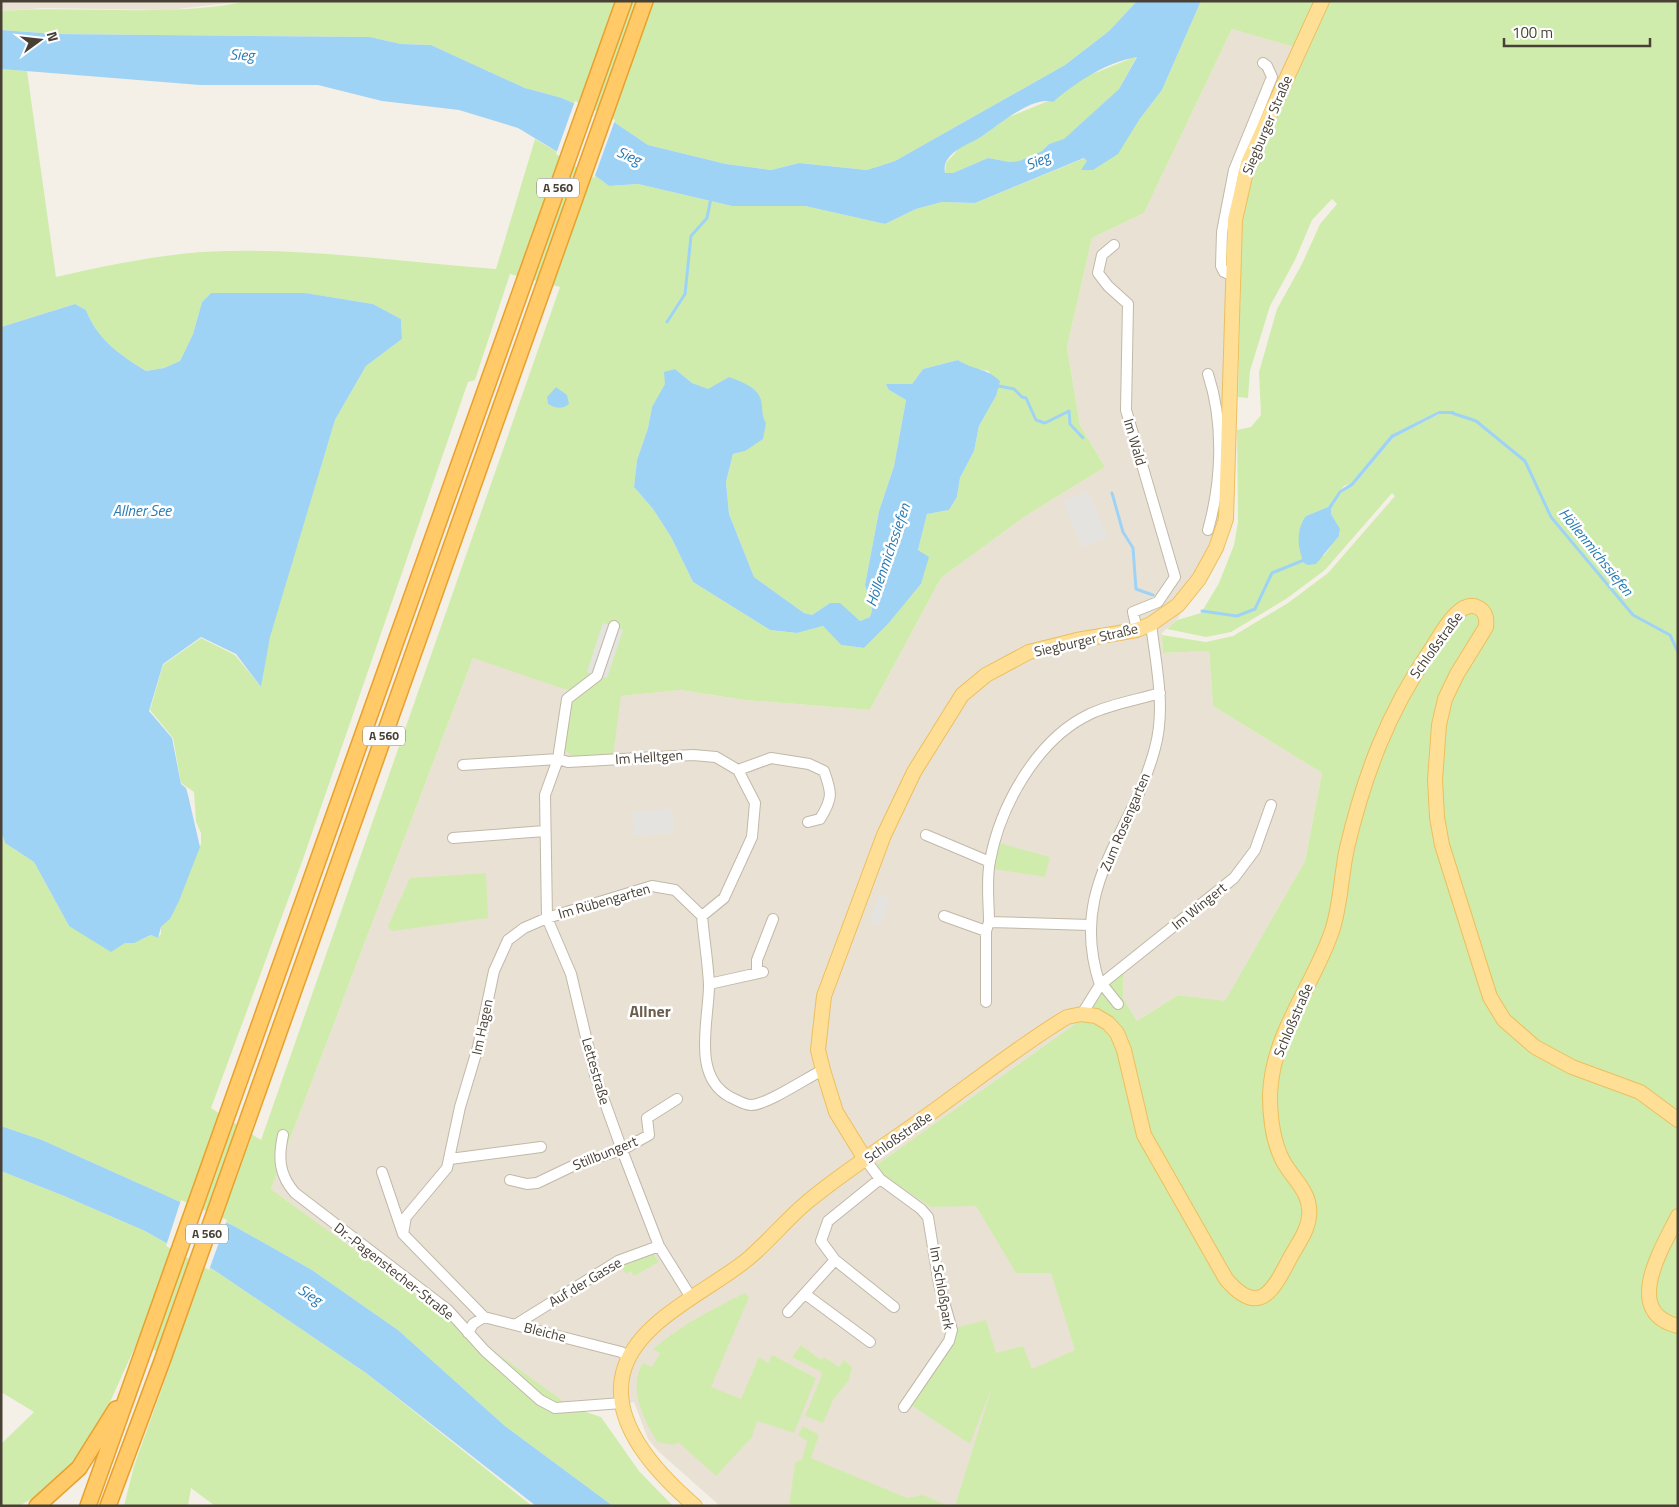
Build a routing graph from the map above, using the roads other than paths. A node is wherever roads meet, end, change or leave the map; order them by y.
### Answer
1 (624, 1) edge
2 (645, 1) edge
3 (1322, 1) edge
4 (1263, 63) dead end
5 (1114, 245) dead end
6 (1231, 276) junction
7 (1208, 374) dead end
8 (1224, 418) junction
9 (1208, 530) dead end
10 (1151, 624) junction
11 (614, 626) dead end
12 (1138, 630) junction
13 (1160, 694) junction
14 (558, 759) junction
15 (463, 765) dead end
16 (738, 770) junction
17 (1271, 804) dead end
18 (808, 822) dead end
19 (545, 831) junction
20 (926, 835) dead end
21 (454, 838) dead end
22 (990, 862) junction
23 (702, 916) junction
24 (944, 916) dead end
25 (547, 918) junction
26 (773, 918) dead end
27 (1090, 925) junction
28 (988, 927) junction
29 (709, 984) junction
30 (1101, 984) junction
31 (986, 1002) dead end
32 (1118, 1004) dead end
33 (1082, 1014) junction
34 (822, 1070) junction
35 (677, 1099) dead end
36 (1678, 1120) edge
37 (283, 1135) dead end
38 (541, 1147) dead end
39 (622, 1150) junction
40 (450, 1159) junction
41 (865, 1159) junction
42 (382, 1172) dead end
43 (880, 1179) junction
44 (510, 1180) dead end
45 (1678, 1216) edge
46 (403, 1234) junction
47 (658, 1246) junction
48 (835, 1260) junction
49 (805, 1294) junction
50 (692, 1299) junction
51 (894, 1307) dead end
52 (788, 1312) dead end
53 (484, 1316) junction
54 (516, 1325) junction
55 (1678, 1326) edge
56 (468, 1333) junction
57 (870, 1342) dead end
58 (629, 1357) junction
59 (134, 1380) junction
60 (622, 1403) junction
61 (904, 1407) dead end
62 (37, 1506) edge
63 (88, 1506) edge
64 (110, 1506) edge
65 (695, 1506) edge

1 - 59 highway, A 560
2 - 64 highway, A 560
3 - 6 main road, Siegburger Straße
4 - 6 street
5 - 12 street, Im Wald
6 - 8 main road, Siegburger Straße
7 - 8 street
8 - 9 street
8 - 10 main road, Siegburger Straße
10 - 12 main road, Siegburger Straße
10 - 13 street, Zum Rosengarten
11 - 14 street, Lettestraße
12 - 34 main road, Siegburger Straße
13 - 22 street
13 - 27 street, Zum Rosengarten
14 - 15 street
14 - 16 street, Im Helltgen
14 - 19 street, Lettestraße
16 - 18 street
16 - 23 street
17 - 30 street, Im Wingert
19 - 21 street
19 - 25 street, Lettestraße
20 - 22 street
22 - 28 street
23 - 25 street, Im Rübengarten
23 - 29 street
24 - 28 street
25 - 39 street, Lettestraße
25 - 40 street, Im Hagen
26 - 29 street
27 - 28 street
27 - 30 street, Zum Rosengarten
28 - 31 street
29 - 34 street
30 - 32 street
30 - 33 street
33 - 36 main road, Schloßstraße
33 - 41 main road, Schloßstraße
34 - 41 main road, Siegburger Straße
35 - 39 street, Stillbungert
37 - 56 street, Dr.-Pagenstecher-Straße
38 - 40 street
39 - 44 street, Stillbungert
39 - 47 street, Lettestraße
40 - 46 street, Im Hagen
41 - 43 street, Im Schloßpark
41 - 50 main road, Schloßstraße
42 - 46 street
43 - 48 street
43 - 61 street, Im Schloßpark
45 - 55 main road
46 - 53 street
47 - 50 street, Lettestraße
47 - 54 street, Auf der Gasse
48 - 49 street
48 - 51 street
49 - 52 street
49 - 57 street
50 - 58 main road, Schloßstraße
53 - 54 street, Bleiche
53 - 56 street
54 - 58 street, Bleiche
56 - 60 street, Dr.-Pagenstecher-Straße
58 - 60 main road, Schloßstraße
59 - 62 highway
59 - 63 highway, A 560
60 - 65 main road, Schloßstraße

